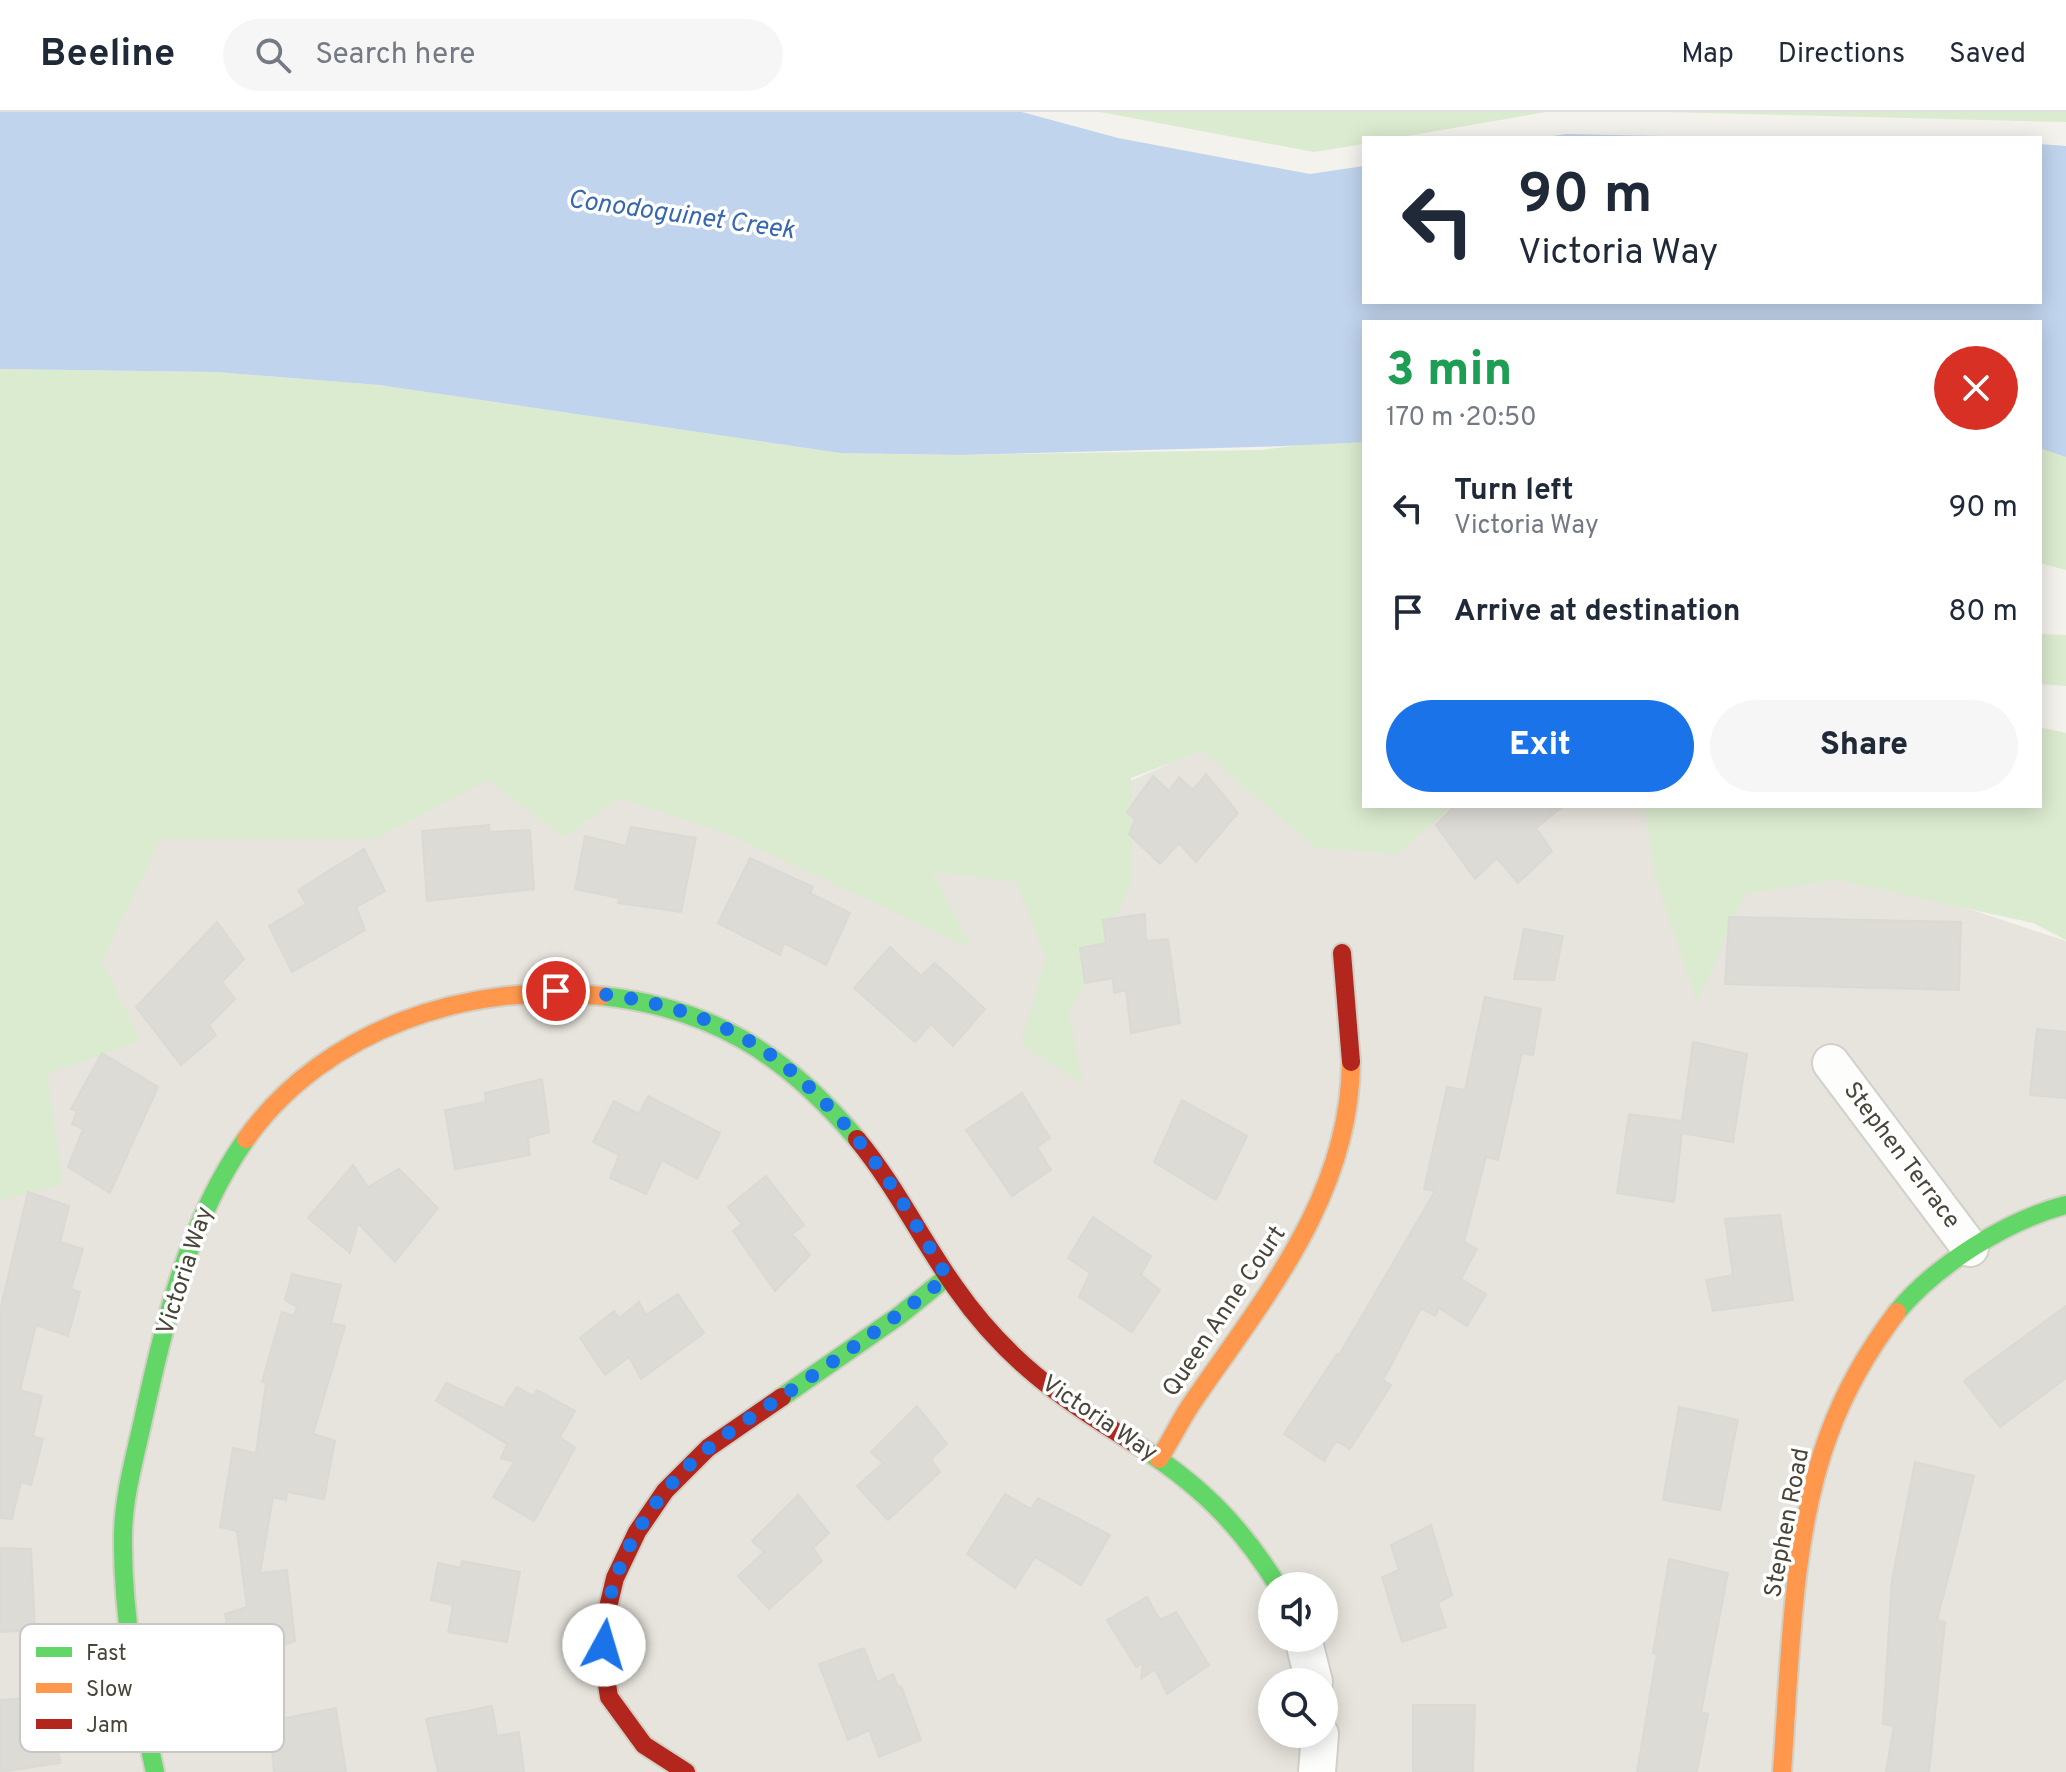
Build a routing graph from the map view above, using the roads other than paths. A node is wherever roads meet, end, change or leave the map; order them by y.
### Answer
1 (1342, 953) dead end
2 (1831, 1063) dead end
3 (2066, 1205) edge
4 (1970, 1248) junction
5 (947, 1277) junction
6 (1159, 1459) junction
7 (1269, 1572) edge
8 (128, 1624) edge
9 (1319, 1748) edge
10 (151, 1752) edge
11 (155, 1772) edge
12 (686, 1772) edge
13 (1317, 1772) edge
14 (1782, 1772) edge

1 - 6 street, Queen Anne Court
2 - 4 street, Stephen Terrace
3 - 4 street, Stephen Road
4 - 14 street, Stephen Road
5 - 6 street, Victoria Way
5 - 8 street, Victoria Way
5 - 12 street
6 - 7 street, Victoria Way
9 - 13 street
10 - 11 street, Victoria Way

